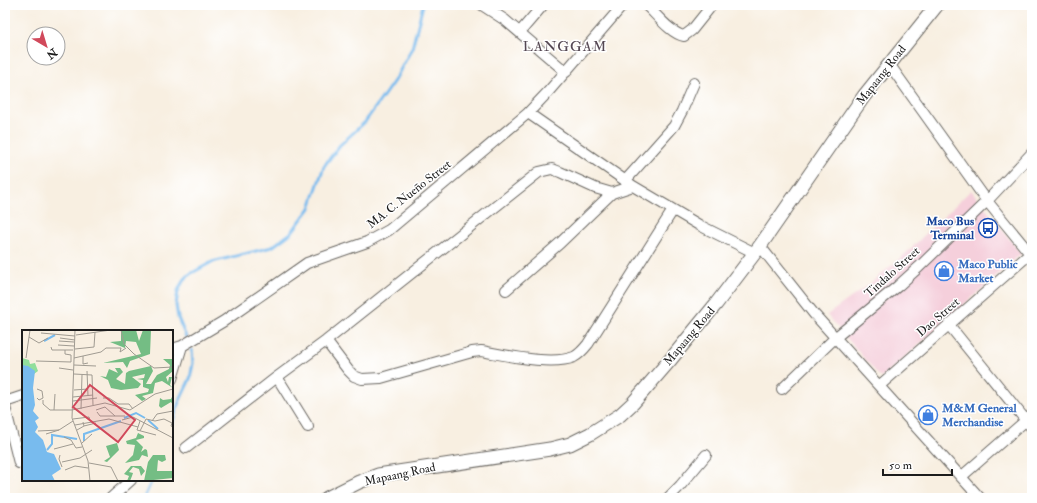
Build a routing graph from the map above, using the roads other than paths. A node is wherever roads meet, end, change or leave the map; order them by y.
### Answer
1 (482, 5) edge
2 (543, 5) edge
3 (623, 5) edge
4 (646, 5) edge
5 (712, 5) edge
6 (937, 5) edge
7 (520, 32) junction
8 (889, 64) junction
9 (566, 72) junction
10 (694, 83) dead end
11 (528, 113) junction
12 (1032, 153) edge
13 (629, 183) junction
14 (612, 194) junction
15 (987, 201) junction
16 (673, 210) junction
17 (757, 250) junction
18 (1031, 254) edge
19 (506, 290) dead end
20 (949, 326) junction
21 (836, 337) junction
22 (326, 341) junction
23 (177, 347) edge
24 (173, 373) edge
25 (277, 376) junction
26 (879, 386) junction
27 (782, 389) dead end
28 (22, 396) edge
29 (5, 402) edge
30 (5, 406) edge
31 (1030, 421) edge
32 (308, 426) dead end
33 (186, 448) dead end
34 (706, 455) dead end
35 (19, 463) dead end
36 (961, 477) junction
37 (130, 481) edge
38 (111, 498) edge
39 (327, 498) edge
40 (668, 498) edge
41 (980, 498) edge

1 - 7 street
2 - 7 street
3 - 9 street, MA. C. Nueño Street
4 - 5 street
6 - 8 street, Mapaang Road
7 - 9 street
8 - 15 street
8 - 17 street, Mapaang Road
9 - 11 street, MA. C. Nueño Street
10 - 13 street
11 - 13 street
11 - 23 street, MA. C. Nueño Street
12 - 15 street, Tindalo Street
13 - 14 street
13 - 16 street
14 - 19 street
14 - 22 street
15 - 18 street
15 - 21 street, Tindalo Street
16 - 17 street
16 - 22 street
17 - 21 street
17 - 39 street, Mapaang Road
18 - 20 street, Dao Street
20 - 26 street, Dao Street
20 - 31 street
21 - 26 street
21 - 27 street, Tindalo Street
22 - 25 street
23 - 24 street
25 - 32 street
25 - 33 street
26 - 36 street
28 - 29 street
30 - 35 street
31 - 36 street
34 - 40 street
36 - 41 street
37 - 38 street

